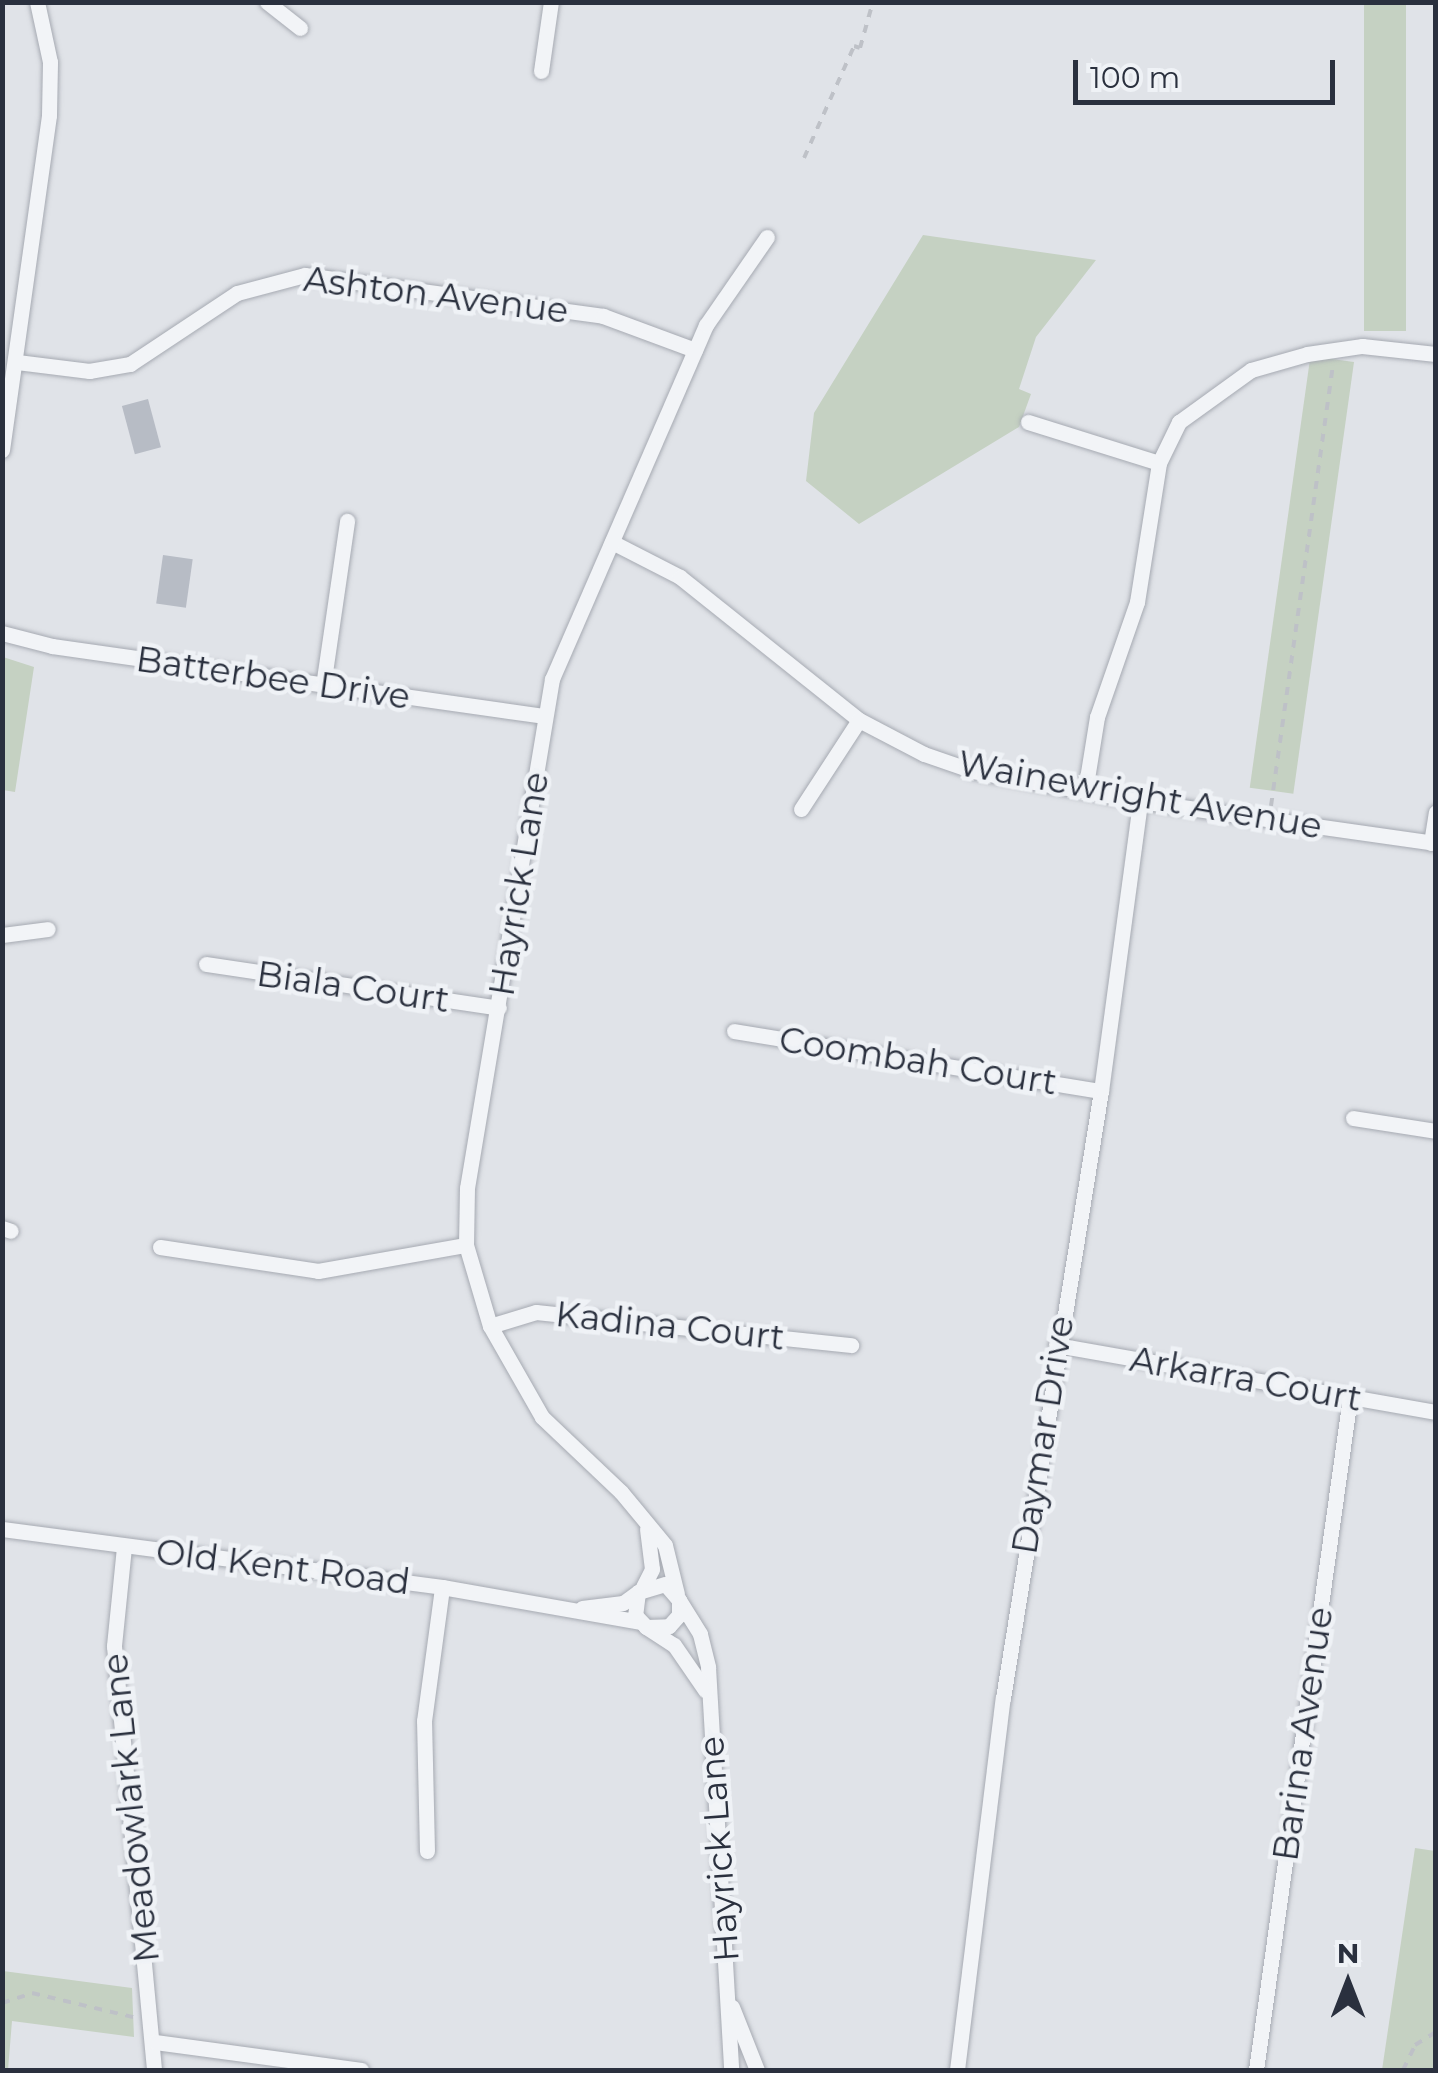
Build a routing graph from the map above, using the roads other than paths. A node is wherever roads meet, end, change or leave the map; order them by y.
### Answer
1 (36, 2) edge
2 (267, 2) edge
3 (552, 2) edge
4 (300, 28) dead end
5 (541, 71) dead end
6 (768, 237) dead end
7 (695, 350) junction
8 (1436, 354) edge
9 (17, 362) junction
10 (1028, 422) dead end
11 (2, 450) edge
12 (1159, 463) junction
13 (347, 522) dead end
14 (612, 542) junction
15 (2, 633) edge
16 (322, 686) junction
17 (546, 716) junction
18 (859, 720) junction
19 (1085, 790) junction
20 (1140, 801) junction
21 (801, 809) dead end
22 (1436, 812) edge
23 (1433, 843) edge
24 (48, 929) dead end
25 (2, 935) edge
26 (206, 964) dead end
27 (499, 1008) junction
28 (734, 1031) dead end
29 (1101, 1090) junction
30 (1353, 1118) dead end
31 (1436, 1131) edge
32 (466, 1245) junction
33 (160, 1247) dead end
34 (490, 1326) junction
35 (851, 1346) dead end
36 (1056, 1346) junction
37 (1350, 1397) junction
38 (1436, 1412) edge
39 (645, 1522) junction
40 (2, 1529) edge
41 (124, 1547) junction
42 (442, 1587) junction
43 (640, 1590) junction
44 (678, 1597) junction
45 (563, 1608) junction
46 (643, 1625) junction
47 (708, 1698) junction
48 (427, 1851) dead end
49 (729, 1999) junction
50 (155, 2042) junction
51 (154, 2070) edge
52 (360, 2070) edge
53 (732, 2070) edge
54 (741, 2070) edge
55 (755, 2070) edge
56 (956, 2070) edge
57 (1256, 2070) edge

1 - 9 street
2 - 4 street
3 - 5 street
6 - 7 street, Hayrick Lane
7 - 9 street, Ashton Avenue
7 - 14 street, Hayrick Lane
8 - 12 street
9 - 11 street
10 - 12 street
12 - 19 street
13 - 16 street
14 - 17 street, Hayrick Lane
14 - 18 street, Wainewright Avenue
15 - 16 street, Batterbee Drive
16 - 17 street, Batterbee Drive
17 - 27 street, Hayrick Lane
18 - 19 street, Wainewright Avenue
18 - 21 street
19 - 20 street, Wainewright Avenue
20 - 23 street, Wainewright Avenue
20 - 29 street, Daymar Drive
22 - 23 street
24 - 25 street
26 - 27 street, Biala Court
27 - 32 street, Hayrick Lane
28 - 29 street, Coombah Court
29 - 36 street, Daymar Drive
30 - 31 street
32 - 33 street
32 - 34 street, Hayrick Lane
34 - 35 street, Kadina Court
34 - 39 street, Hayrick Lane
36 - 37 street, Arkarra Court
36 - 56 street, Daymar Drive
37 - 38 street, Arkarra Court
37 - 57 street, Barina Avenue
39 - 43 street
39 - 44 street, Hayrick Lane
40 - 41 street, Old Kent Road
41 - 42 street, Old Kent Road
41 - 50 street, Meadowlark Lane
42 - 45 street, Old Kent Road
42 - 48 street
43 - 44 street
43 - 45 street, Old Kent Road
43 - 46 street
44 - 46 street
44 - 47 street, Hayrick Lane
45 - 46 street, Old Kent Road
46 - 47 street, Hayrick Lane
47 - 49 street, Hayrick Lane
49 - 53 street, Hayrick Lane
49 - 55 street, Hayrick Lane
50 - 51 street, Meadowlark Lane
50 - 52 street
54 - 55 street

